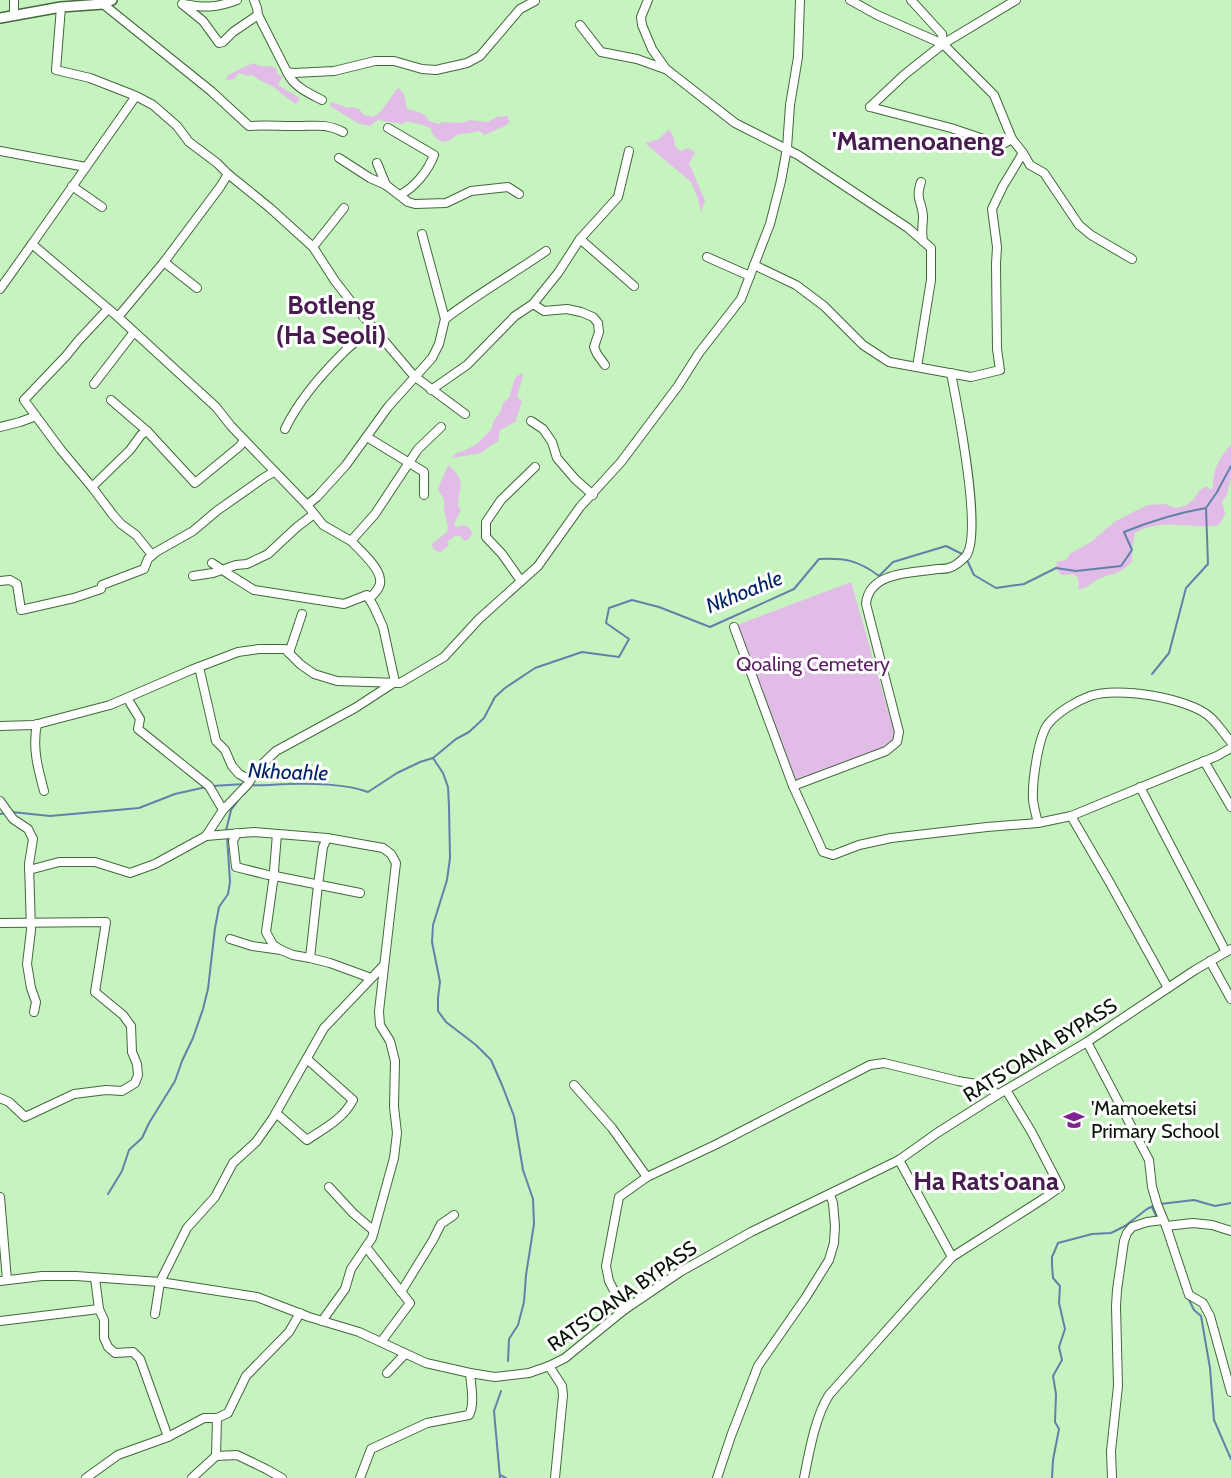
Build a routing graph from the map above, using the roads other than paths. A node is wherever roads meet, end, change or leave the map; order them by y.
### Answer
1 (14, 0) edge
2 (237, 0) edge
3 (254, 0) edge
4 (648, 0) edge
5 (800, 0) edge
6 (850, 0) edge
7 (911, 0) edge
8 (1016, 0) edge
9 (535, 1) edge
10 (108, 2) edge
11 (61, 7) junction
12 (14, 15) junction
13 (258, 15) junction
14 (0, 18) edge
15 (580, 25) dead end
16 (943, 44) junction
17 (666, 69) junction
18 (287, 72) junction
19 (136, 96) junction
20 (322, 100) dead end
21 (388, 128) dead end
22 (343, 132) dead end
23 (1012, 139) junction
24 (787, 148) junction
25 (0, 151) edge
26 (629, 151) dead end
27 (1023, 153) junction
28 (339, 158) dead end
29 (377, 163) dead end
30 (86, 167) junction
31 (228, 174) junction
32 (921, 182) dead end
33 (386, 185) junction
34 (72, 186) junction
35 (519, 194) dead end
36 (400, 195) junction
37 (102, 207) dead end
38 (344, 208) dead end
39 (422, 234) dead end
40 (580, 239) junction
41 (923, 241) junction
42 (32, 244) junction
43 (313, 247) junction
44 (546, 251) dead end
45 (707, 257) dead end
46 (1132, 259) dead end
47 (164, 262) junction
48 (754, 265) junction
49 (750, 276) junction
50 (634, 286) dead end
51 (197, 288) dead end
52 (0, 290) edge
53 (533, 304) junction
54 (108, 309) junction
55 (118, 317) junction
56 (445, 319) junction
57 (373, 328) junction
58 (134, 332) junction
59 (605, 365) dead end
60 (917, 367) junction
61 (951, 373) junction
62 (414, 376) junction
63 (94, 384) dead end
64 (431, 390) junction
65 (111, 400) dead end
66 (465, 414) dead end
67 (36, 416) junction
68 (531, 421) dead end
69 (0, 427) edge
70 (441, 427) dead end
71 (285, 429) dead end
72 (147, 431) junction
73 (367, 437) junction
74 (244, 441) junction
75 (408, 462) junction
76 (535, 467) dead end
77 (274, 472) junction
78 (92, 487) junction
79 (424, 495) dead end
80 (593, 495) junction
81 (307, 505) junction
82 (314, 514) junction
83 (351, 541) junction
84 (152, 555) junction
85 (212, 563) dead end
86 (222, 569) junction
87 (194, 576) dead end
88 (0, 581) edge
89 (521, 581) junction
90 (369, 599) junction
91 (302, 614) dead end
92 (734, 627) dead end
93 (289, 654) junction
94 (199, 667) junction
95 (395, 682) junction
96 (127, 698) junction
97 (37, 724) junction
98 (0, 726) edge
99 (1231, 742) edge
100 (1231, 748) edge
101 (1204, 761) junction
102 (250, 780) junction
103 (793, 786) junction
104 (1140, 787) junction
105 (44, 791) dead end
106 (0, 801) edge
107 (1231, 807) edge
108 (223, 810) junction
109 (1071, 816) junction
110 (1038, 823) junction
111 (237, 833) junction
112 (277, 834) junction
113 (206, 836) junction
114 (327, 838) junction
115 (29, 870) junction
116 (275, 876) junction
117 (318, 885) junction
118 (360, 894) dead end
119 (30, 922) junction
120 (0, 923) edge
121 (230, 939) dead end
122 (281, 950) junction
123 (1228, 950) edge
124 (310, 958) junction
125 (1210, 961) junction
126 (384, 965) junction
127 (371, 978) junction
128 (1168, 988) junction
129 (1231, 999) edge
130 (34, 1012) dead end
131 (1087, 1042) junction
132 (307, 1059) junction
133 (574, 1084) dead end
134 (1006, 1090) junction
135 (997, 1095) junction
136 (0, 1098) edge
137 (276, 1113) junction
138 (898, 1160) junction
139 (647, 1177) junction
140 (328, 1187) dead end
141 (830, 1195) junction
142 (0, 1197) edge
143 (454, 1215) dead end
144 (1165, 1223) junction
145 (374, 1231) junction
146 (1231, 1231) edge
147 (366, 1247) junction
148 (952, 1257) junction
149 (95, 1278) junction
150 (3, 1280) edge
151 (160, 1282) junction
152 (401, 1292) junction
153 (99, 1309) junction
154 (624, 1310) junction
155 (300, 1313) junction
156 (155, 1314) dead end
157 (0, 1321) edge
158 (322, 1321) junction
159 (381, 1342) junction
160 (405, 1354) junction
161 (1227, 1361) edge
162 (549, 1366) junction
163 (387, 1373) dead end
164 (470, 1374) junction
165 (1231, 1392) edge
166 (218, 1418) junction
167 (168, 1437) junction
168 (216, 1456) junction
169 (86, 1478) edge
170 (192, 1478) edge
171 (282, 1478) edge
172 (360, 1478) edge
173 (556, 1478) edge
174 (717, 1478) edge
175 (804, 1478) edge
176 (1112, 1478) edge

1 - 12 street
2 - 13 street
3 - 13 street
4 - 17 street
5 - 24 street
6 - 16 street
7 - 16 street
8 - 16 street
9 - 18 street
10 - 11 main road
10 - 22 street
11 - 12 main road
11 - 19 street
12 - 14 main road
13 - 18 street
15 - 17 street
16 - 23 street
16 - 23 street
17 - 24 street
18 - 20 street
19 - 30 street
19 - 31 street
21 - 36 street
23 - 27 street
24 - 41 street
24 - 48 street
25 - 30 street
26 - 40 street
27 - 46 street
27 - 61 street
28 - 33 street
29 - 33 street
30 - 34 street
31 - 43 street
31 - 47 street
32 - 41 street
33 - 36 street
34 - 37 street
34 - 42 street
35 - 36 street
38 - 43 street
39 - 56 street
40 - 50 street
40 - 53 street
41 - 60 street
42 - 52 street
42 - 54 street
43 - 57 street
44 - 56 street
45 - 49 street
47 - 51 street
47 - 55 street
48 - 49 street
48 - 60 street
49 - 80 street
53 - 59 street
53 - 64 street
54 - 55 street
54 - 67 street
55 - 58 street
56 - 62 street
57 - 62 street
57 - 71 street
58 - 63 street
58 - 74 street
60 - 61 street
61 - 103 street
62 - 64 street
62 - 73 street
64 - 66 street
65 - 72 street
67 - 69 street
67 - 78 street
68 - 80 street
70 - 75 street
72 - 74 street
72 - 78 street
73 - 75 street
73 - 81 street
74 - 77 street
75 - 79 street
75 - 83 street
76 - 89 street
77 - 81 street
77 - 84 street
78 - 84 street
80 - 89 street
81 - 82 street
82 - 83 street
82 - 86 street
83 - 90 street
84 - 88 street
85 - 86 street
86 - 87 street
86 - 90 street
89 - 95 street
90 - 95 street
91 - 93 street
92 - 103 street
93 - 94 street
93 - 95 street
94 - 96 street
94 - 102 street
95 - 102 street
96 - 97 street
96 - 108 street
97 - 98 street
97 - 105 street
99 - 110 street
100 - 101 street
101 - 104 street
101 - 107 street
102 - 108 street
103 - 110 street
104 - 109 street
104 - 123 street
106 - 115 street
108 - 113 street
109 - 110 street
109 - 128 street
111 - 112 street
111 - 113 street
111 - 116 street
112 - 114 street
112 - 116 street
113 - 115 street
114 - 117 street
114 - 126 street
115 - 119 street
116 - 117 street
116 - 122 street
117 - 118 street
117 - 124 street
119 - 120 street
119 - 130 street
119 - 136 street
121 - 122 street
122 - 124 street
123 - 125 street, RATS'OANA BYPASS
124 - 127 street
125 - 128 street, RATS'OANA BYPASS
125 - 129 street
126 - 127 street
126 - 145 street
127 - 132 street
128 - 131 street, RATS'OANA BYPASS
131 - 134 street, RATS'OANA BYPASS
131 - 144 street
132 - 137 street
132 - 137 street
133 - 139 street
134 - 135 street, RATS'OANA BYPASS
134 - 148 street
135 - 138 street, RATS'OANA BYPASS
135 - 139 street
137 - 151 street
138 - 141 street, RATS'OANA BYPASS
138 - 148 street
139 - 154 street
140 - 145 street
141 - 154 street, RATS'OANA BYPASS
141 - 174 street
142 - 150 street
143 - 152 street
144 - 146 street
144 - 161 street
144 - 176 street
145 - 147 street
147 - 152 street
147 - 158 street
148 - 175 street
149 - 150 street, RATS'OANA BYPASS
149 - 151 street, RATS'OANA BYPASS
149 - 153 street
151 - 155 street, RATS'OANA BYPASS
151 - 156 street
152 - 159 street
153 - 157 street
153 - 167 street
154 - 162 street, RATS'OANA BYPASS
155 - 158 street, RATS'OANA BYPASS
155 - 166 street
158 - 159 street, RATS'OANA BYPASS
159 - 160 street, RATS'OANA BYPASS
160 - 163 street
160 - 164 street, RATS'OANA BYPASS
161 - 165 street
162 - 164 street, RATS'OANA BYPASS
162 - 173 street
164 - 172 street
166 - 167 street
166 - 168 street
167 - 169 street
168 - 170 street
168 - 171 street

